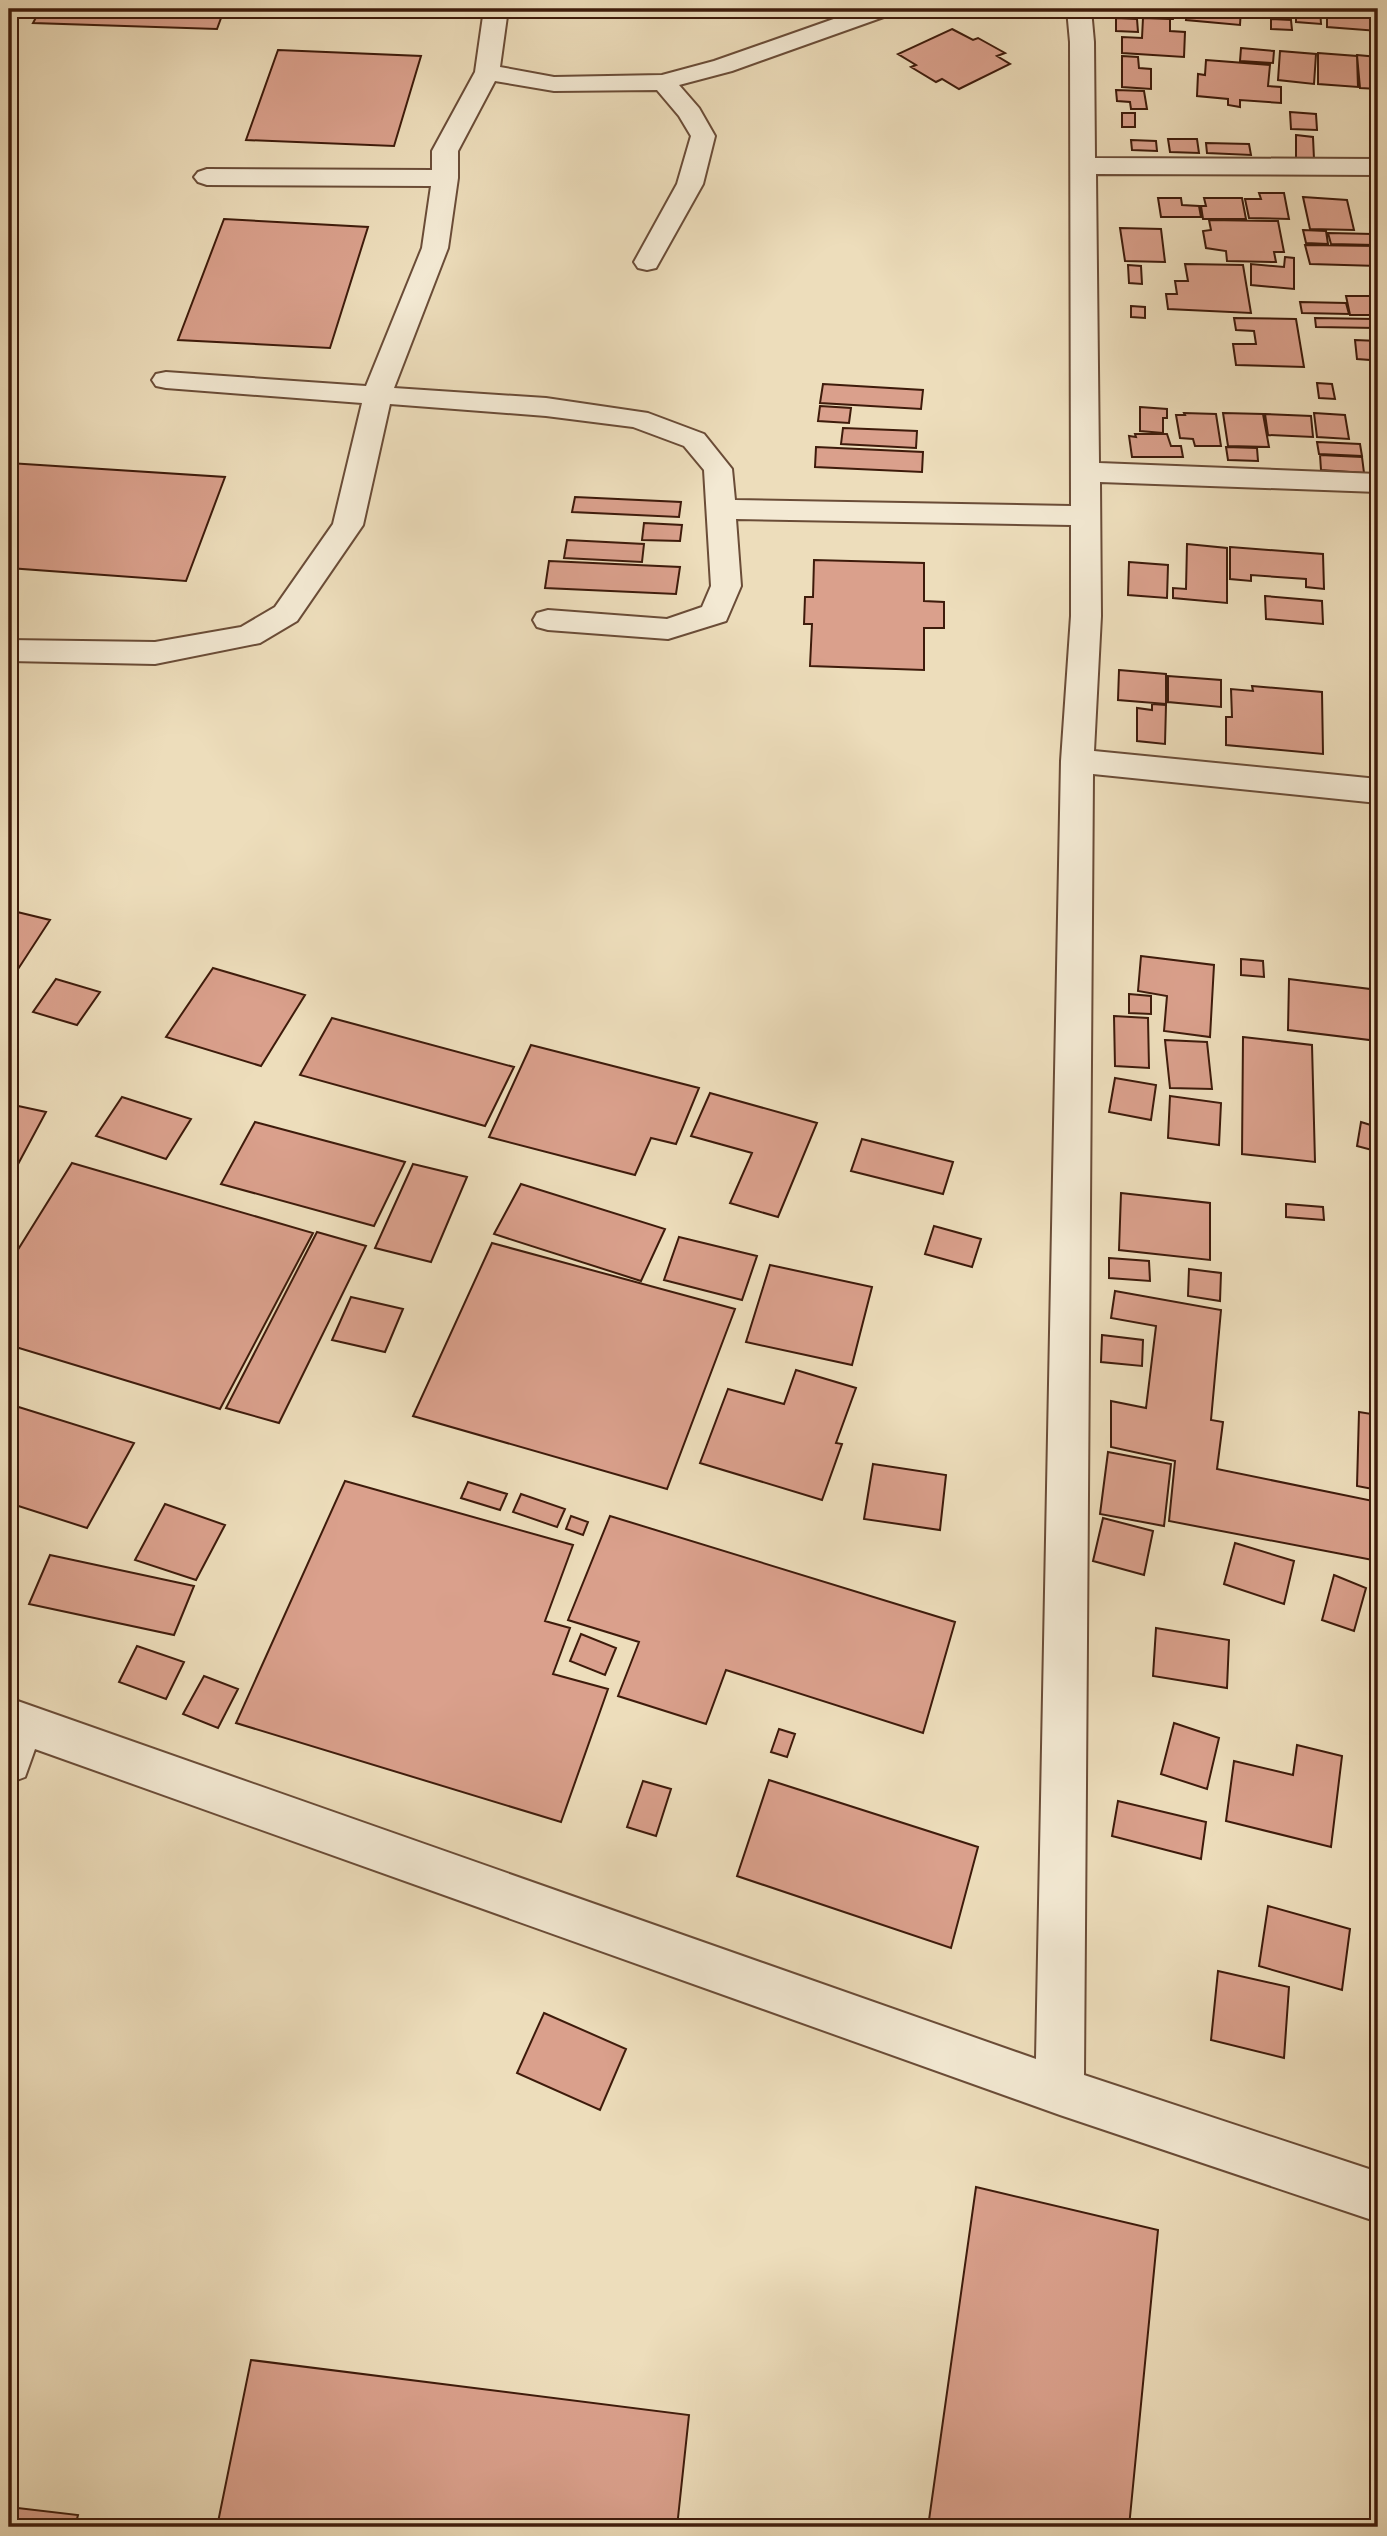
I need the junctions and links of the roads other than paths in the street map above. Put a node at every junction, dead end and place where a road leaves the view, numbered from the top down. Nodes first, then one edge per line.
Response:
1 (496, 9) edge
2 (884, 9) edge
3 (1079, 9) edge
4 (487, 72) junction
5 (663, 82) junction
6 (1083, 166) junction
7 (1378, 167) edge
8 (208, 177) dead end
9 (445, 178) junction
10 (648, 262) dead end
11 (166, 380) dead end
12 (378, 395) junction
13 (1084, 472) junction
14 (1378, 483) edge
15 (721, 509) junction
16 (1083, 516) junction
17 (548, 620) dead end
18 (9, 651) edge
19 (1077, 761) junction
20 (1378, 791) edge
21 (12, 1735) edge
22 (1060, 2091) junction
23 (1378, 2197) edge

1 - 4 street
2 - 5 street
3 - 6 street
4 - 5 street
4 - 9 street
5 - 10 street
6 - 7 street
6 - 13 street
8 - 9 street
9 - 12 street
11 - 12 street
12 - 15 street
12 - 18 street
13 - 14 street
13 - 16 street
15 - 16 street
15 - 17 street
16 - 19 street
19 - 20 street
19 - 22 street
21 - 22 street
22 - 23 street

